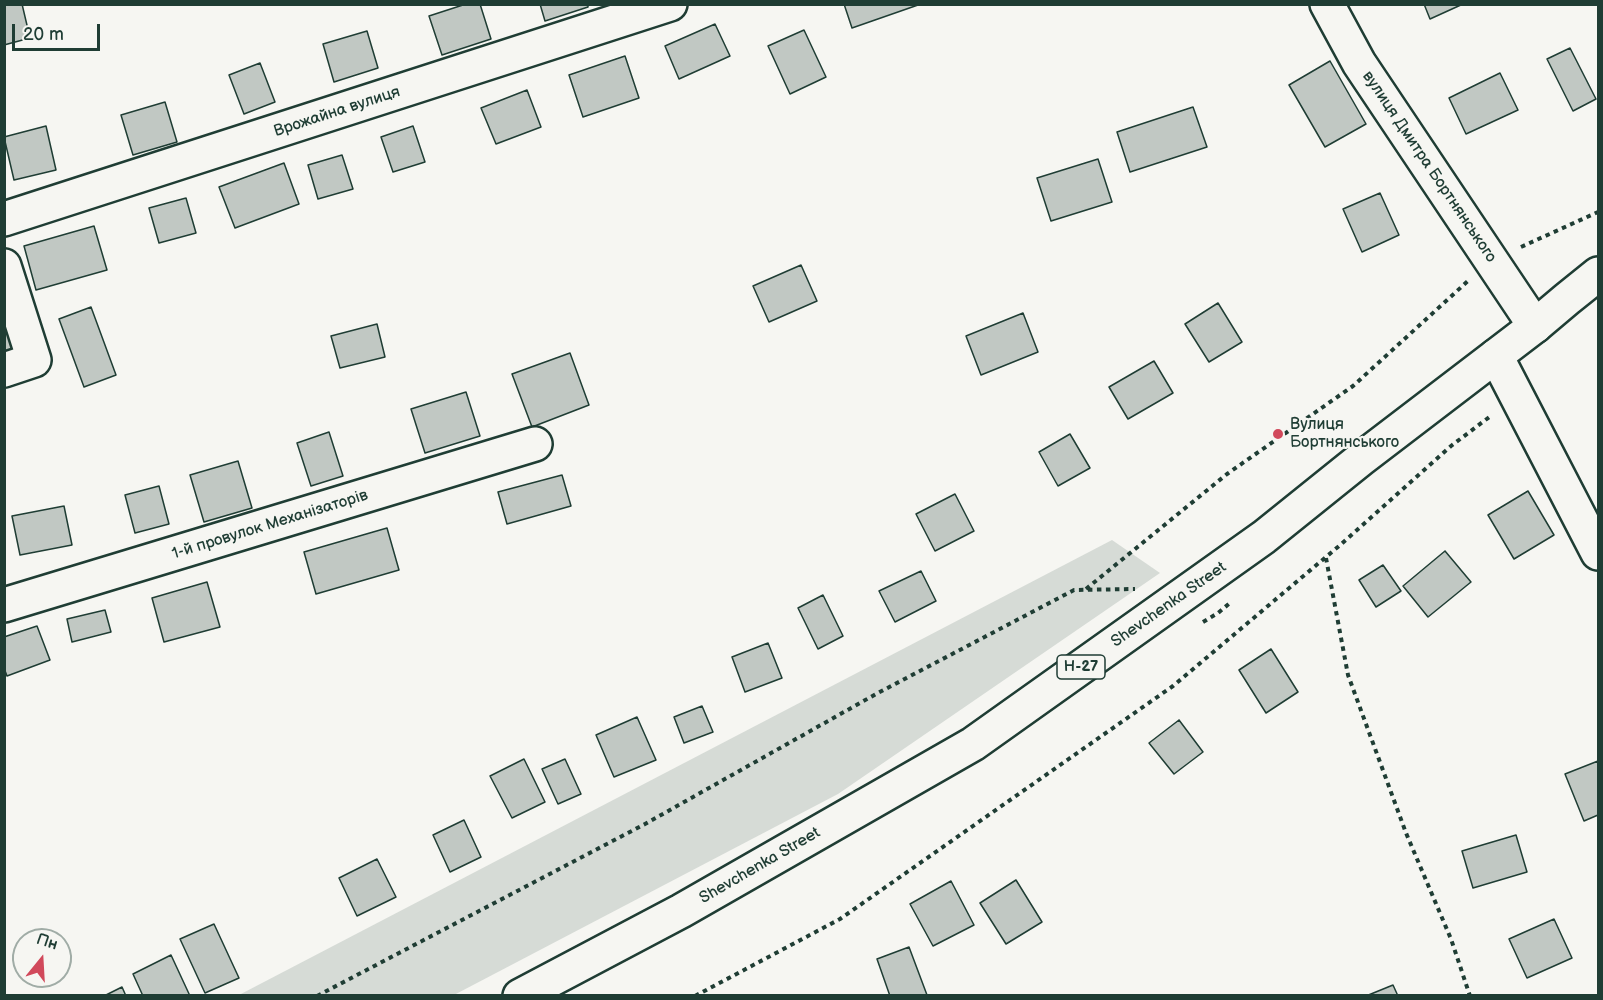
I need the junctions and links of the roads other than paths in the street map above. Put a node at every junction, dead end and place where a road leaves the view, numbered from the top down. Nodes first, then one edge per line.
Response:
1 (670, 4) edge
2 (1327, 4) edge
3 (4, 219) edge
4 (4, 266) edge
5 (1599, 274) edge
6 (1535, 326) junction
7 (1496, 356) junction
8 (19, 365) edge
9 (535, 444) dead end
10 (1599, 553) edge
11 (4, 605) edge
12 (520, 996) edge

1 - 3 street, Врожайна вулиця
2 - 6 street, вулиця Дмитра Бортнянського
4 - 8 street
5 - 6 street, Shevchenka Street / Н-27
6 - 7 street, Shevchenka Street / Н-27
7 - 10 street
7 - 12 street, Shevchenka Street / Н-27
9 - 11 street, 1-й провулок Механізаторів

